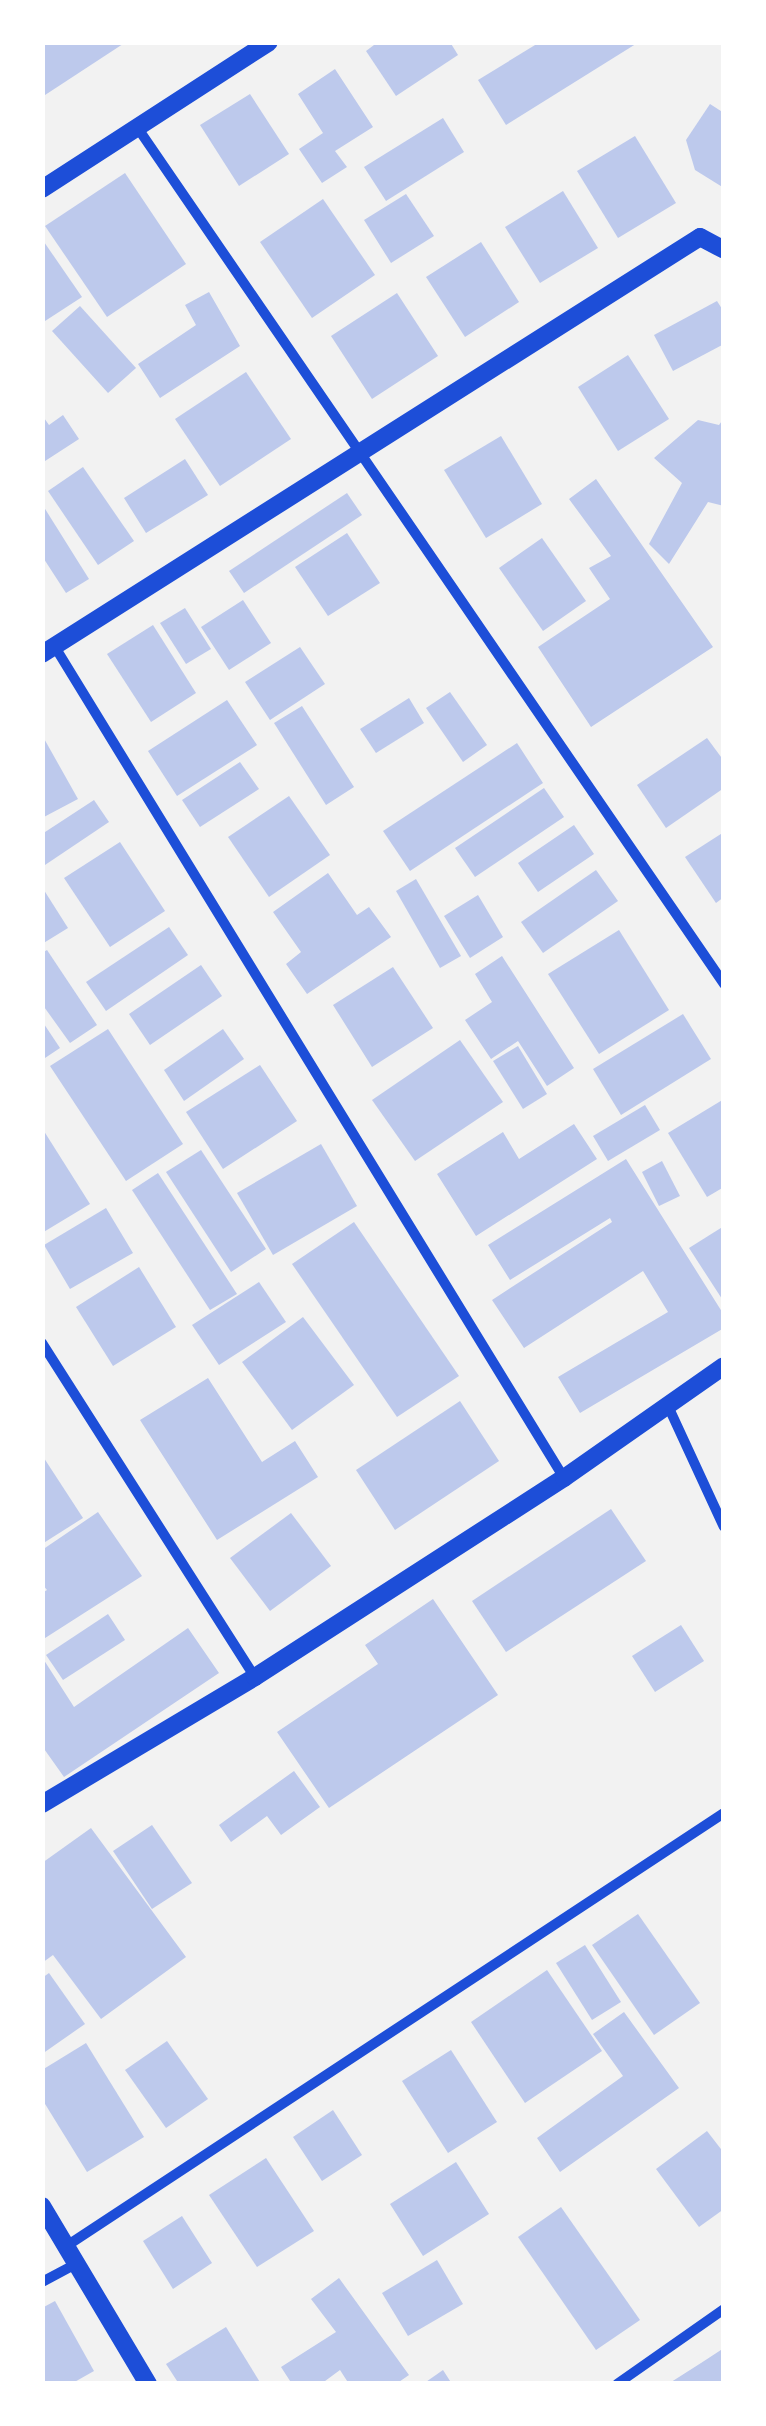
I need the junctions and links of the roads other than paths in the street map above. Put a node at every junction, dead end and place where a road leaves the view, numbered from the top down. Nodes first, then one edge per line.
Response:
1 (270, 42) edge
2 (138, 126) junction
3 (42, 189) edge
4 (724, 250) edge
5 (364, 452) junction
6 (48, 650) edge
7 (724, 984) edge
8 (42, 1343) edge
9 (724, 1366) edge
10 (668, 1406) junction
11 (564, 1478) junction
12 (724, 1527) edge
13 (255, 1677) junction
14 (42, 1804) edge
15 (724, 1814) edge
16 (42, 2206) edge
17 (65, 2247) junction
18 (76, 2264) junction
19 (42, 2282) edge
20 (724, 2309) edge
21 (148, 2384) edge
22 (617, 2384) edge

1 - 2 street
2 - 3 street
2 - 5 street
4 - 5 street
5 - 6 street
5 - 7 street
6 - 11 street
8 - 13 street
9 - 10 street
10 - 11 street
10 - 12 street
11 - 13 street
13 - 14 street
15 - 17 street
16 - 17 street
17 - 18 street
18 - 19 street
18 - 21 street
20 - 22 street

